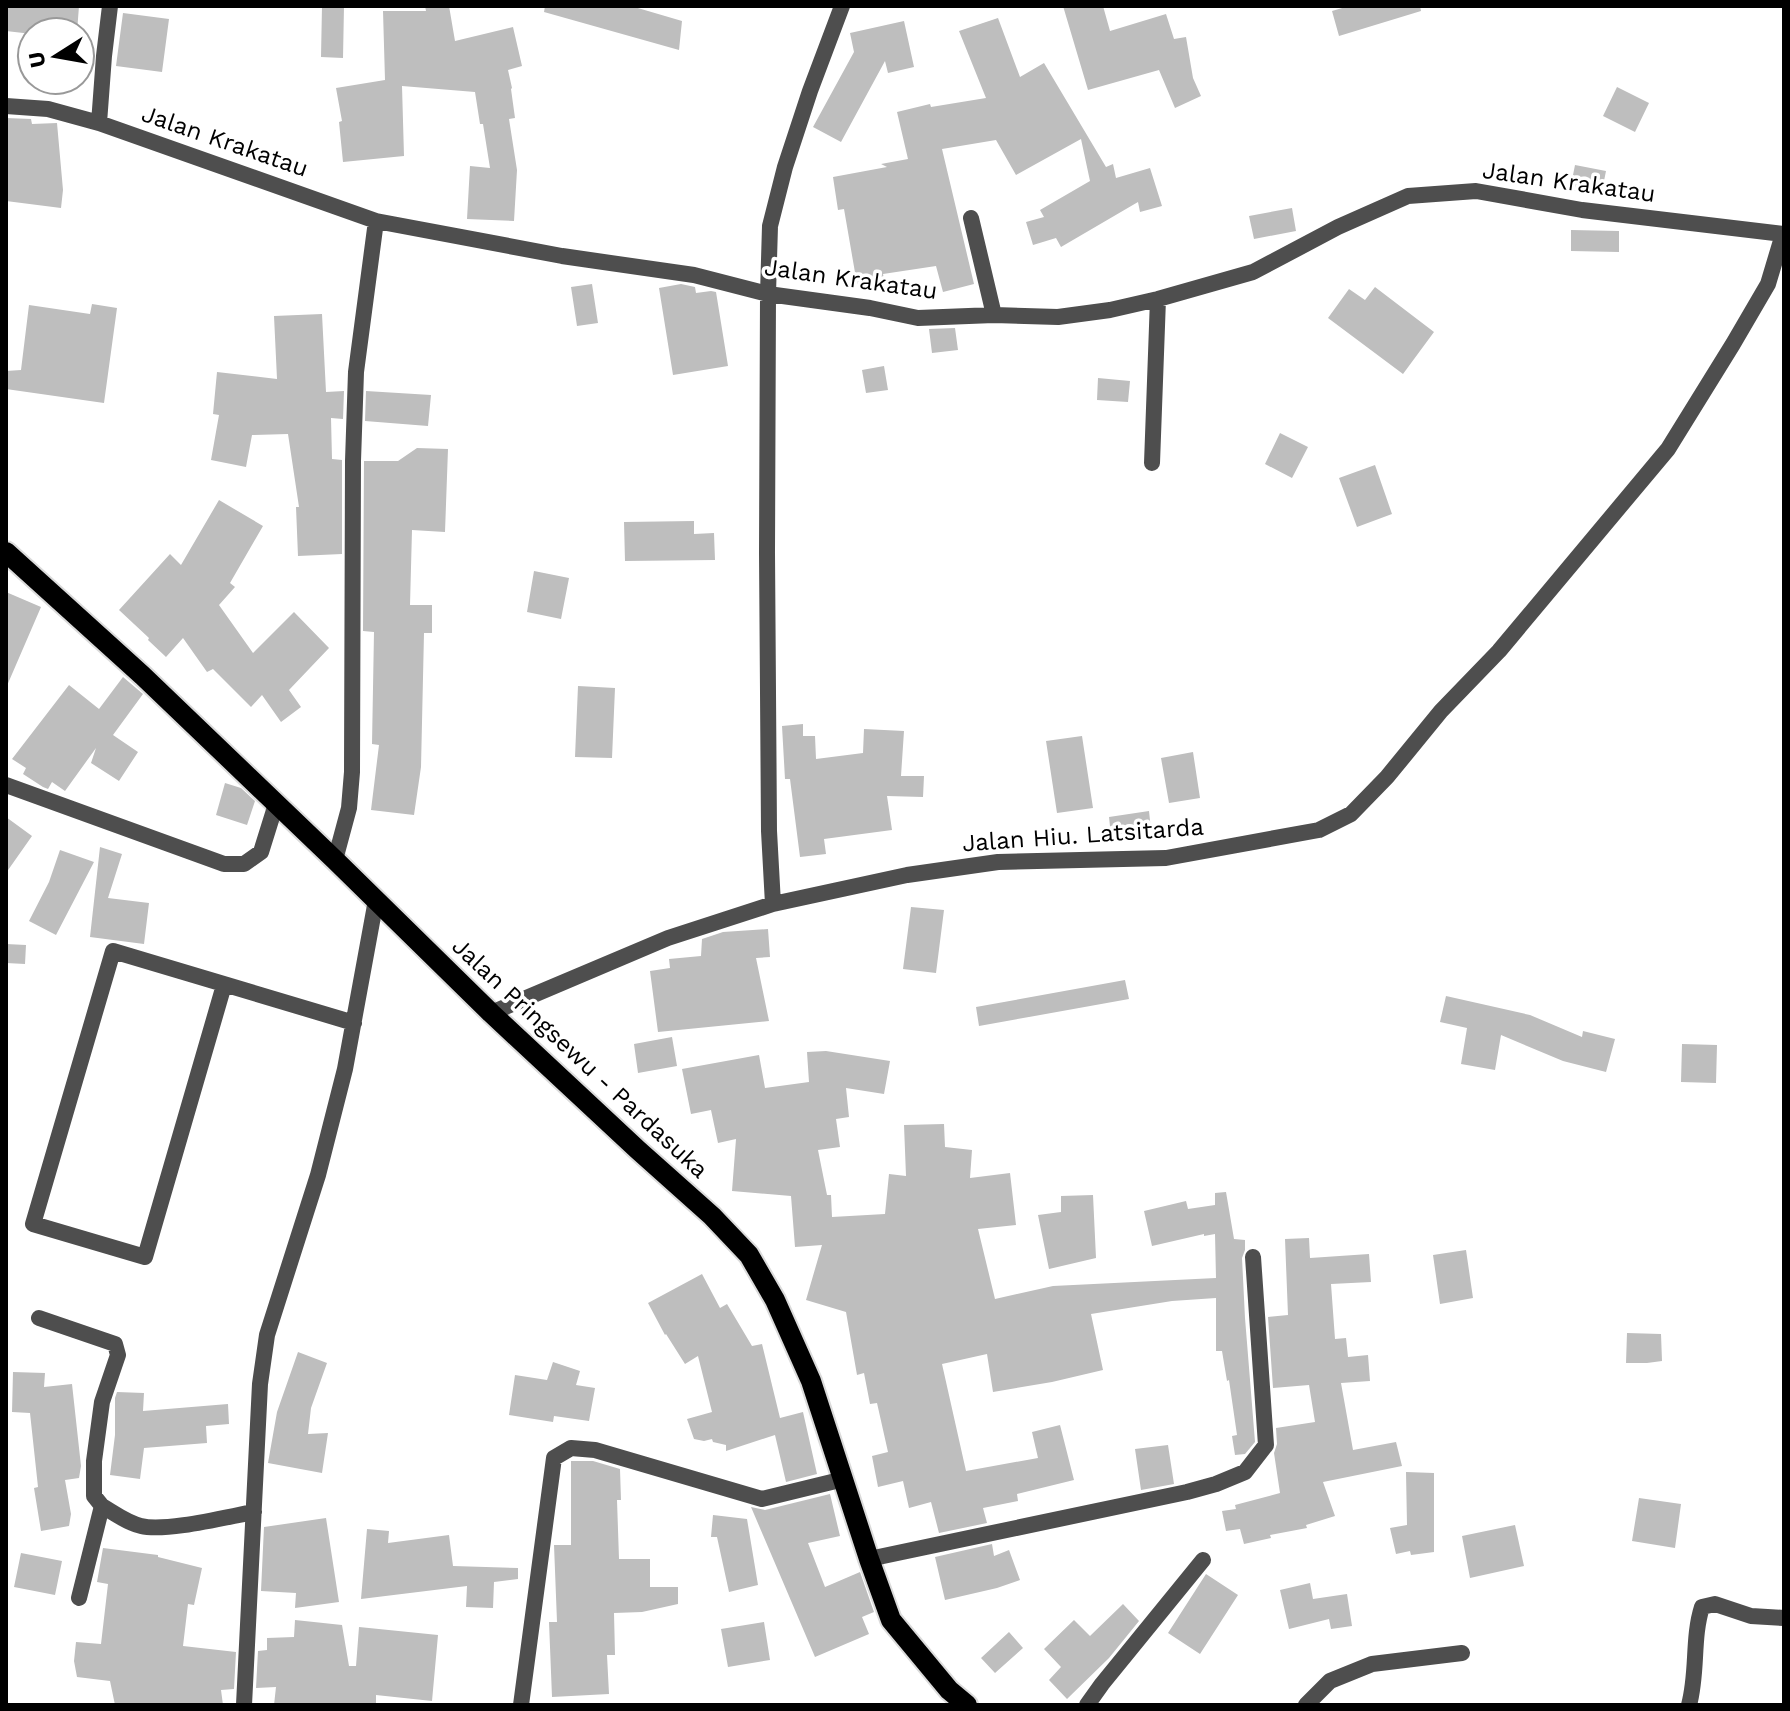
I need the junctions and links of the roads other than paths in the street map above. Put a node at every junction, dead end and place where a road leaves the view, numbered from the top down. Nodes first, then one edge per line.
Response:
1 (110, 6) edge
2 (842, 6) edge
3 (6, 106) edge
4 (99, 123) junction
5 (971, 218) dead end
6 (376, 221) junction
7 (1783, 234) edge
8 (768, 294) junction
9 (1158, 299) junction
10 (994, 315) junction
11 (1152, 463) dead end
12 (6, 552) edge
13 (6, 785) edge
14 (276, 804) junction
15 (335, 860) junction
16 (376, 900) junction
17 (773, 904) junction
18 (224, 985) junction
19 (491, 1013) junction
20 (354, 1023) junction
21 (1253, 1257) dead end
22 (39, 1318) dead end
23 (844, 1479) junction
24 (102, 1506) junction
25 (254, 1512) junction
26 (869, 1559) junction
27 (1203, 1560) dead end
28 (79, 1598) dead end
29 (1784, 1618) edge
30 (1462, 1653) dead end
31 (244, 1705) edge
32 (521, 1705) edge
33 (967, 1705) edge
34 (1087, 1705) edge
35 (1306, 1705) edge
36 (1689, 1705) edge

1 - 4 street
2 - 8 street
3 - 4 street, Jalan Krakatau
4 - 6 street, Jalan Krakatau
5 - 10 street
6 - 8 street, Jalan Krakatau
6 - 15 street
7 - 9 street, Jalan Krakatau
7 - 17 street, Jalan Hiu. Latsitarda
8 - 10 street, Jalan Krakatau
8 - 17 street
9 - 10 street, Jalan Krakatau
9 - 11 street
12 - 14 main road, Jalan Pringsewu - Pardasuka
13 - 14 street
14 - 15 main road, Jalan Pringsewu - Pardasuka
15 - 16 main road, Jalan Pringsewu - Pardasuka
16 - 19 main road, Jalan Pringsewu - Pardasuka
16 - 20 street
17 - 19 street, Jalan Hiu. Latsitarda
18 - 18 street
18 - 20 street
19 - 23 main road, Jalan Pringsewu - Pardasuka
20 - 25 street
21 - 26 street
22 - 24 street
23 - 26 main road, Jalan Pringsewu - Pardasuka
23 - 32 street
24 - 25 street
24 - 28 street
25 - 31 street
26 - 33 main road, Jalan Pringsewu - Pardasuka
27 - 34 street
29 - 36 street
30 - 35 street

